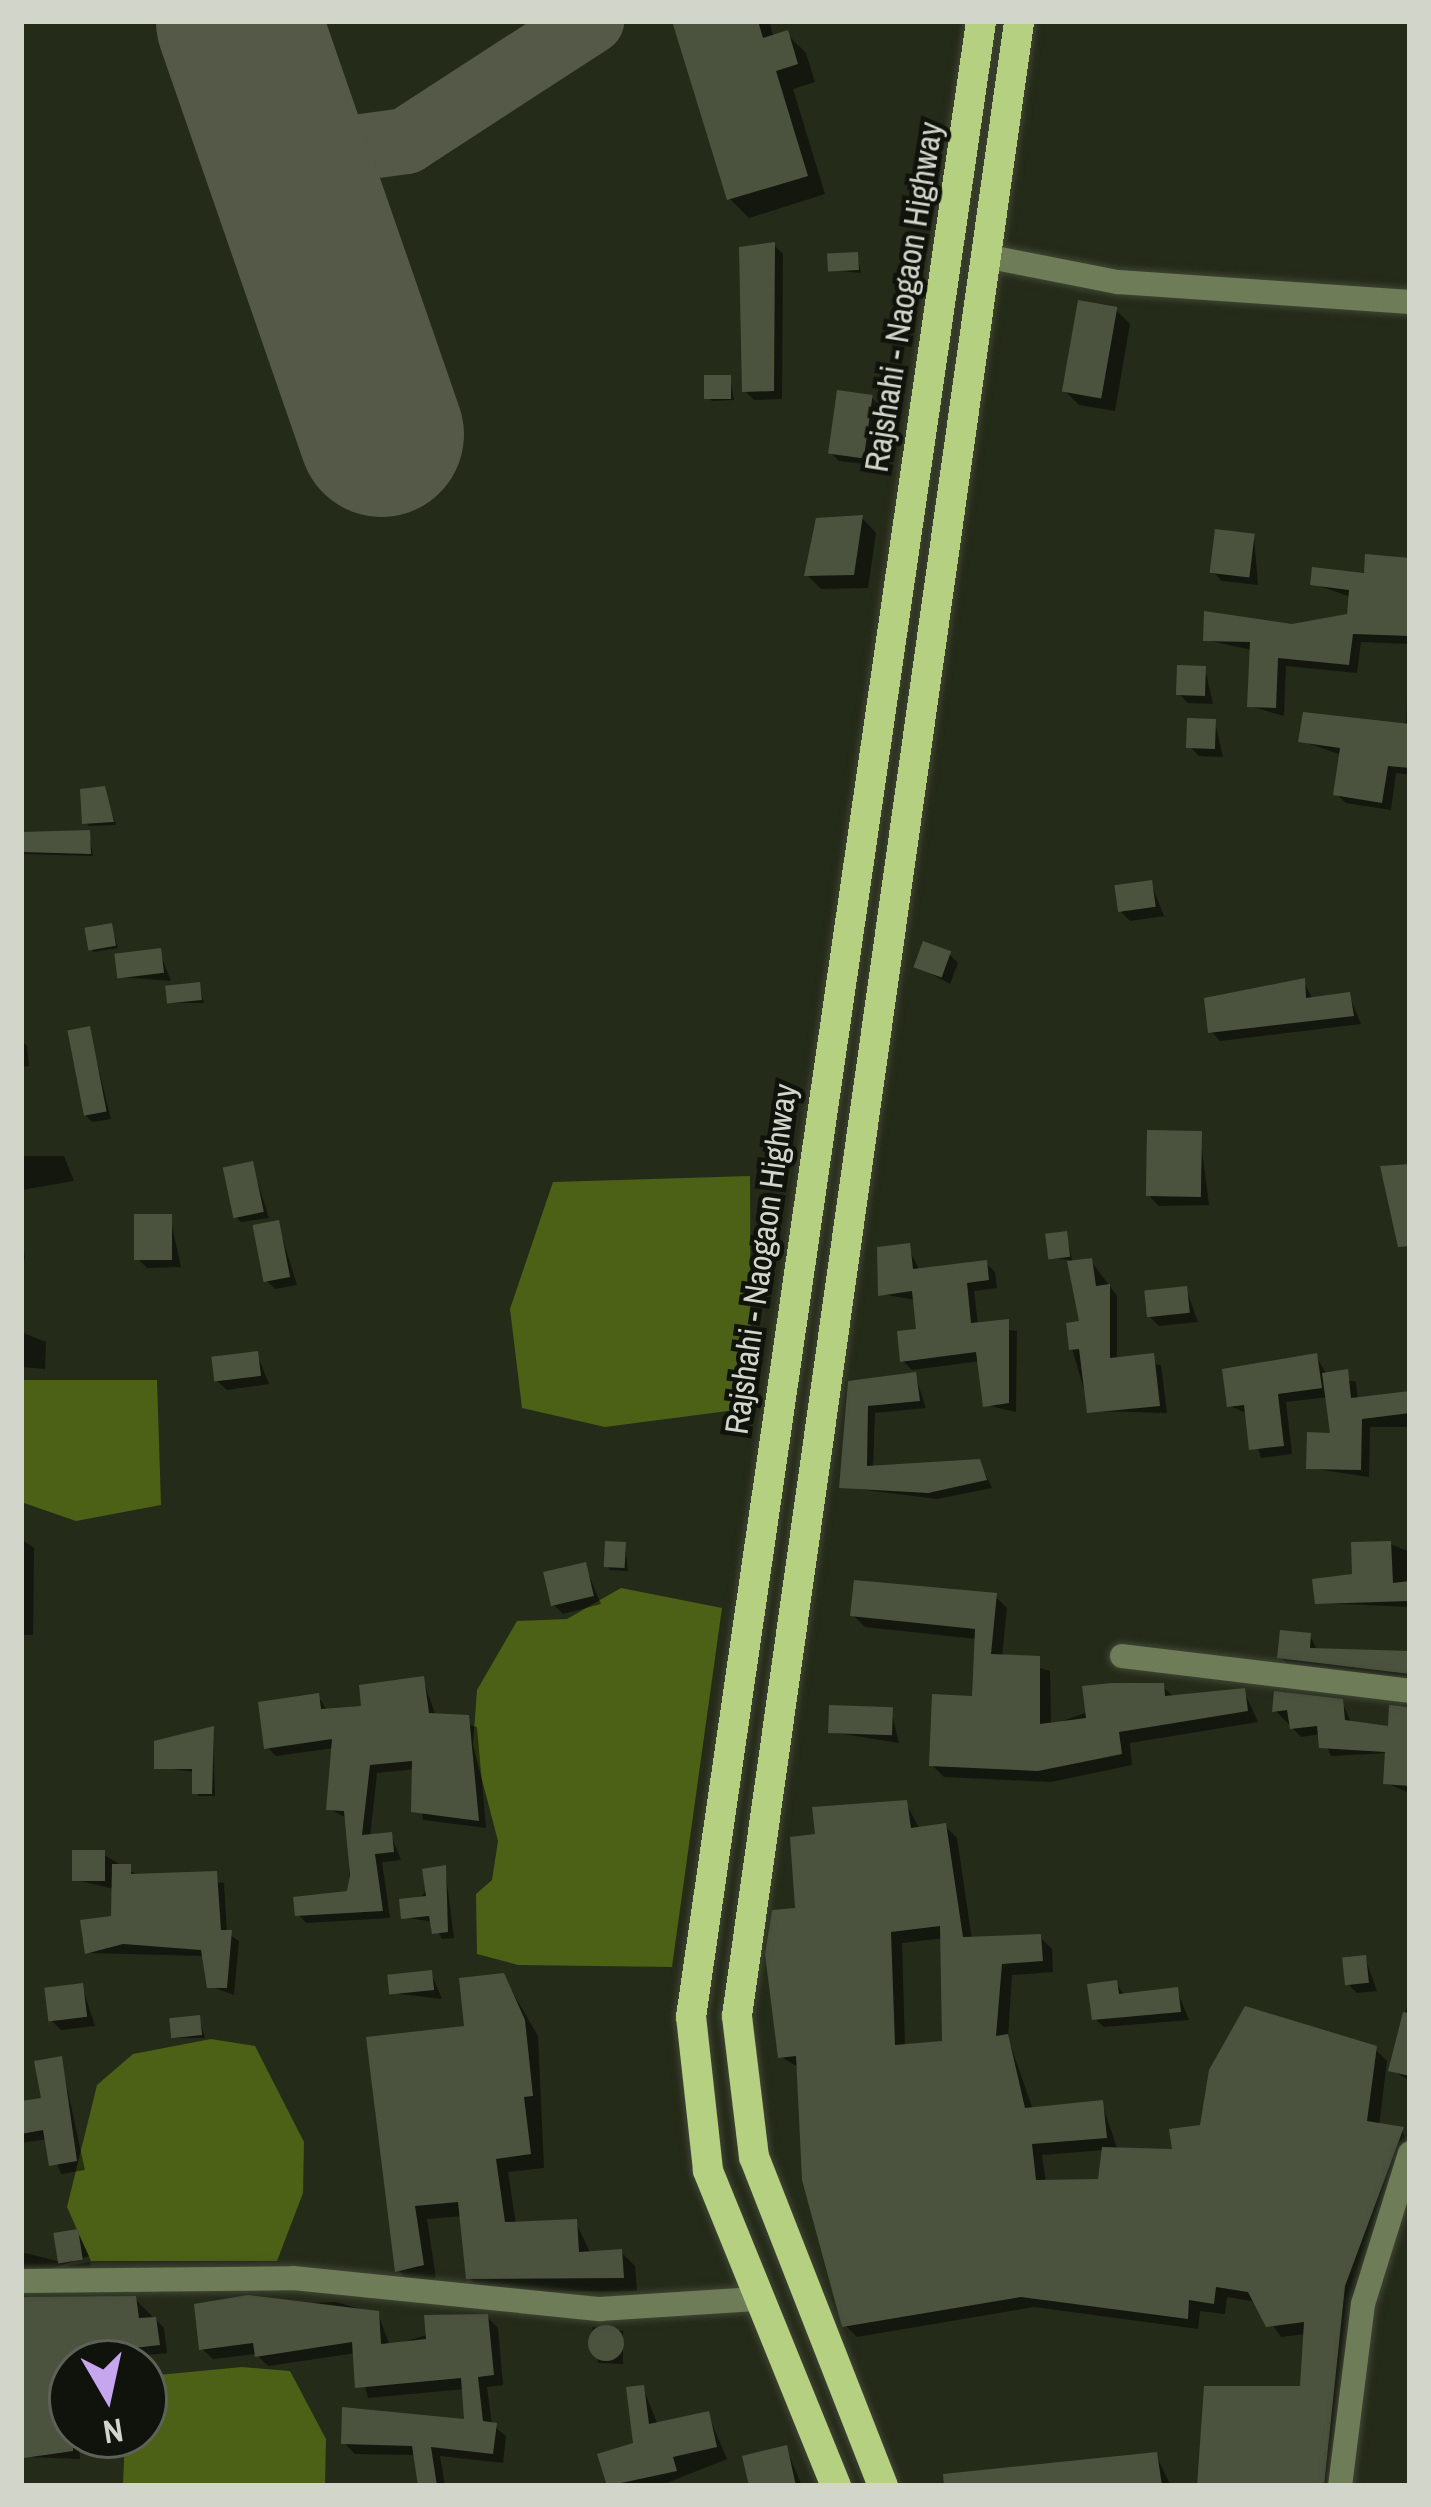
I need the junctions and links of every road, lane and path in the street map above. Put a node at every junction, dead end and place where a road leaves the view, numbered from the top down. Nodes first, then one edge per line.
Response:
1 (982, 21) edge
2 (1019, 21) edge
3 (985, 256) junction
4 (1410, 302) edge
5 (936, 333) junction
6 (972, 339) junction
7 (1122, 1656) dead end
8 (1410, 1691) edge
9 (1410, 2153) edge
10 (21, 2281) edge
11 (756, 2300) junction
12 (836, 2486) edge
13 (883, 2486) edge
14 (1340, 2486) edge

1 - 5 main road, Rajshahi - Naogaon Highway
2 - 3 main road
3 - 4 street
3 - 6 main road
5 - 6 main road
5 - 11 main road, Rajshahi - Naogaon Highway
6 - 13 main road
7 - 8 street
9 - 14 street
10 - 11 street
11 - 12 main road, Rajshahi - Naogaon Highway

